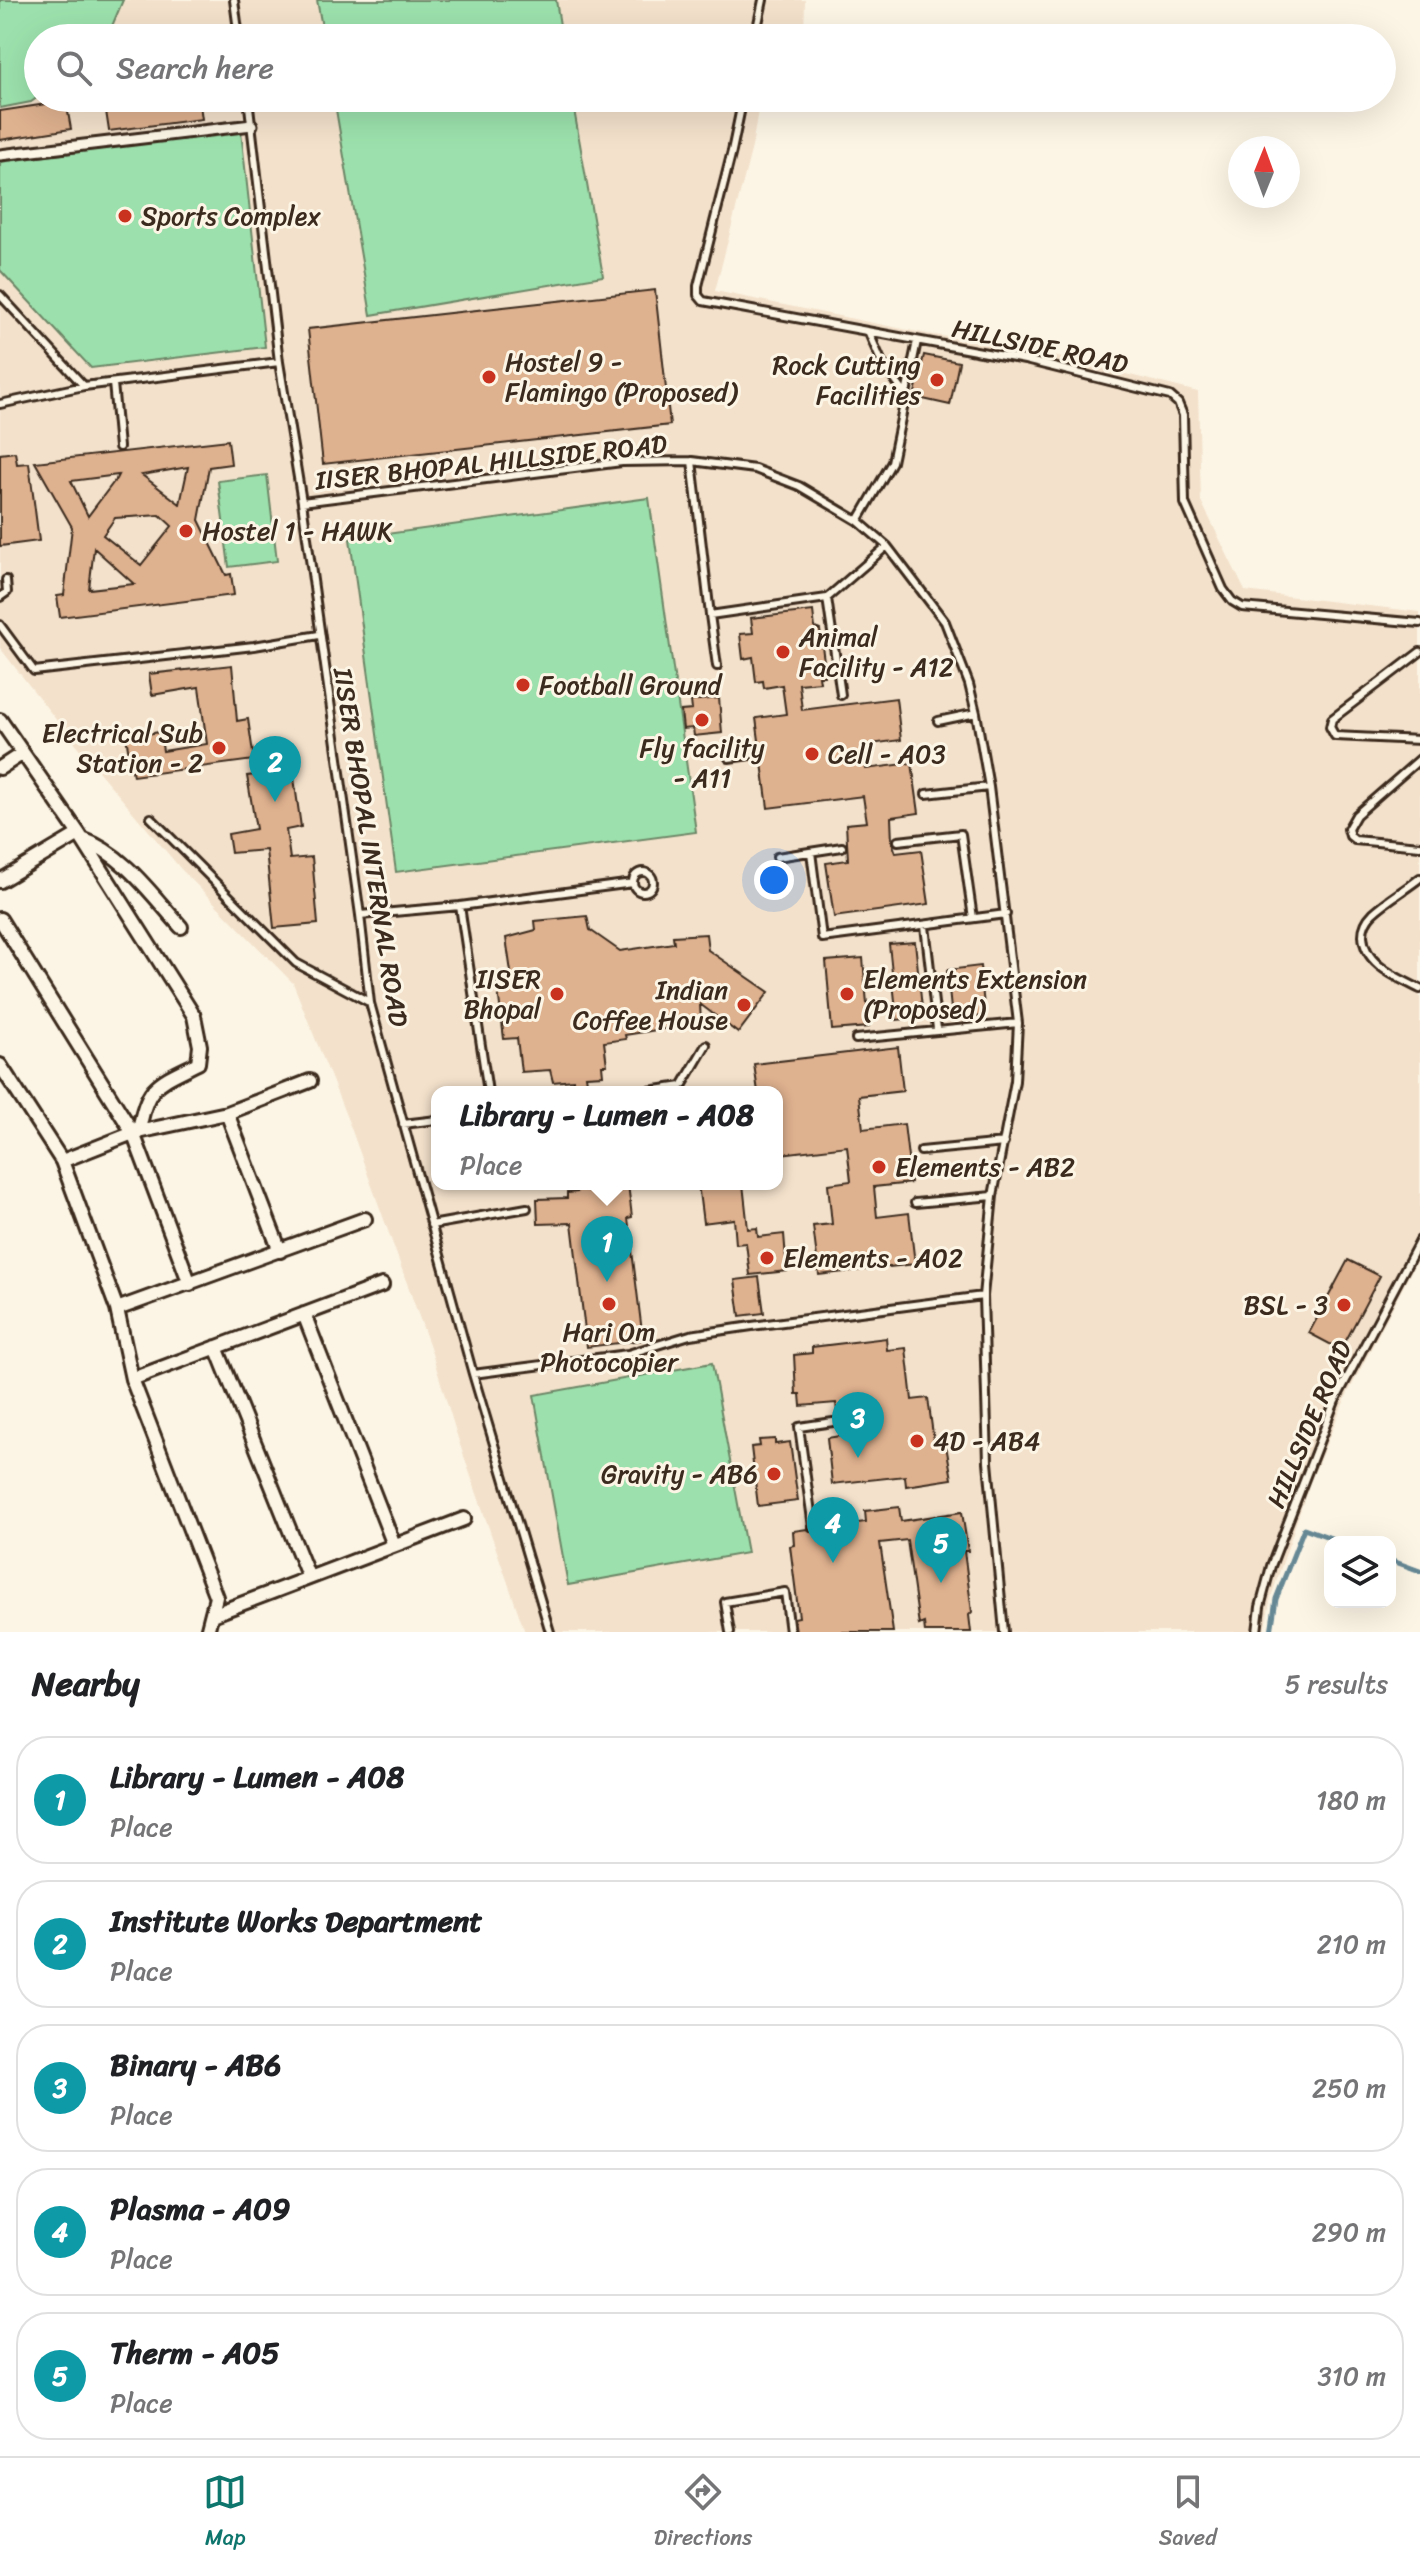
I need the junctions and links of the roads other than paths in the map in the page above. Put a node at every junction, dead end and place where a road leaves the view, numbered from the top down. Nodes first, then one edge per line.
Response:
1 (234, 0) edge
2 (763, 0) edge
3 (237, 24) edge
4 (758, 24) edge
5 (250, 112) edge
6 (740, 112) edge
7 (252, 125) junction
8 (0, 155) edge
9 (0, 295) edge
10 (869, 333) junction
11 (917, 341) junction
12 (279, 362) junction
13 (113, 383) junction
14 (84, 386) junction
15 (906, 395) junction
16 (0, 404) edge
17 (119, 447) dead end
18 (692, 461) junction
19 (302, 502) junction
20 (858, 521) junction
21 (887, 546) junction
22 (6, 580) dead end
23 (0, 597) edge
24 (827, 598) junction
25 (710, 615) junction
26 (1420, 623) edge
27 (0, 625) edge
28 (319, 635) junction
29 (1420, 652) edge
30 (717, 666) dead end
31 (841, 695) dead end
32 (976, 713) junction
33 (0, 720) edge
34 (938, 721) dead end
35 (1420, 740) edge
36 (23, 753) junction
37 (750, 755) dead end
38 (729, 758) dead end
39 (1420, 759) edge
40 (0, 768) edge
41 (989, 787) junction
42 (926, 794) dead end
43 (151, 818) dead end
44 (81, 836) junction
45 (898, 841) dead end
46 (1420, 846) edge
47 (842, 847) dead end
48 (811, 852) junction
49 (777, 857) dead end
50 (1420, 878) edge
51 (0, 881) edge
52 (633, 883) dead end
53 (460, 906) junction
54 (1006, 914) junction
55 (360, 915) junction
56 (973, 918) junction
57 (0, 919) edge
58 (925, 926) junction
59 (181, 927) dead end
60 (1420, 989) edge
61 (370, 1003) junction
62 (1018, 1023) junction
63 (937, 1029) junction
64 (856, 1039) dead end
65 (706, 1045) dead end
66 (0, 1065) edge
67 (310, 1081) dead end
68 (487, 1086) edge
69 (682, 1086) edge
70 (227, 1113) junction
71 (431, 1121) edge
72 (403, 1124) junction
73 (136, 1132) junction
74 (1004, 1143) junction
75 (921, 1151) dead end
76 (62, 1161) junction
77 (993, 1196) junction
78 (915, 1203) dead end
79 (527, 1208) dead end
80 (365, 1219) dead end
81 (431, 1225) junction
82 (1420, 1240) edge
83 (280, 1251) junction
84 (190, 1284) junction
85 (382, 1285) dead end
86 (983, 1296) junction
87 (117, 1309) junction
88 (304, 1314) junction
89 (216, 1347) junction
90 (473, 1374) junction
91 (132, 1379) junction
92 (833, 1422) dead end
93 (806, 1476) junction
94 (796, 1477) dead end
95 (464, 1519) dead end
96 (813, 1527) dead end
97 (394, 1545) junction
98 (309, 1578) junction
99 (212, 1615) junction
100 (207, 1632) edge
101 (550, 1632) edge
102 (730, 1632) edge
103 (790, 1632) edge
104 (1004, 1632) edge
105 (1257, 1632) edge

1 - 3 lane
2 - 4 lane
5 - 7 lane, IISER BHOPAL INTERNAL ROAD
6 - 10 lane, HILLSIDE ROAD
7 - 8 street
7 - 12 lane, IISER BHOPAL INTERNAL ROAD
9 - 14 lane
10 - 11 lane, HILLSIDE ROAD
10 - 15 lane
11 - 15 lane
11 - 26 lane, HILLSIDE ROAD
12 - 13 lane
12 - 19 lane, IISER BHOPAL INTERNAL ROAD
13 - 14 lane
13 - 17 lane
14 - 16 lane
15 - 20 lane
18 - 19 lane, IISER BHOPAL HILLSIDE ROAD
18 - 20 lane, IISER BHOPAL HILLSIDE ROAD
18 - 25 lane
19 - 28 lane, IISER BHOPAL INTERNAL ROAD
20 - 21 lane, IISER BHOPAL HILLSIDE ROAD
21 - 24 lane
21 - 32 lane, IISER BHOPAL HILLSIDE ROAD
22 - 23 lane
24 - 25 lane
24 - 31 lane
25 - 30 lane
27 - 28 lane
28 - 55 lane, IISER BHOPAL INTERNAL ROAD
29 - 35 lane
32 - 34 lane
32 - 41 lane, IISER BHOPAL HILLSIDE ROAD
33 - 36 street
36 - 40 street
36 - 44 street
37 - 38 lane
39 - 46 lane
41 - 42 lane
41 - 54 lane, IISER BHOPAL HILLSIDE ROAD
43 - 61 lane
44 - 51 street
44 - 59 street
44 - 73 street
45 - 56 lane
47 - 48 lane
48 - 49 lane
48 - 58 lane
50 - 60 lane
52 - 53 lane
53 - 55 lane
53 - 68 lane
54 - 56 lane
54 - 62 lane, IISER BHOPAL HILLSIDE ROAD
55 - 61 lane, IISER BHOPAL INTERNAL ROAD
56 - 58 lane
57 - 73 street
58 - 63 lane
61 - 72 lane, IISER BHOPAL INTERNAL ROAD
62 - 63 lane
62 - 74 lane, IISER BHOPAL HILLSIDE ROAD
63 - 64 lane
65 - 69 lane
66 - 76 street
67 - 70 street
70 - 73 street
70 - 83 street
71 - 72 lane
72 - 81 lane, IISER BHOPAL INTERNAL ROAD
73 - 76 street
73 - 84 street
74 - 75 lane
74 - 77 lane, IISER BHOPAL HILLSIDE ROAD
76 - 87 street
77 - 78 lane
77 - 86 lane, IISER BHOPAL HILLSIDE ROAD
79 - 81 lane
80 - 83 street
81 - 90 lane, IISER BHOPAL INTERNAL ROAD
82 - 105 lane, HILLSIDE ROAD
83 - 84 street
84 - 87 street
85 - 88 street
86 - 90 lane
86 - 104 lane, IISER BHOPAL HILLSIDE ROAD
87 - 91 street
88 - 89 street
88 - 97 street
89 - 91 street
89 - 98 street
90 - 101 lane, IISER BHOPAL INTERNAL ROAD
91 - 99 street
92 - 93 lane
93 - 94 lane
93 - 96 lane
95 - 97 street
97 - 98 street
98 - 99 street
99 - 100 street
102 - 103 lane

